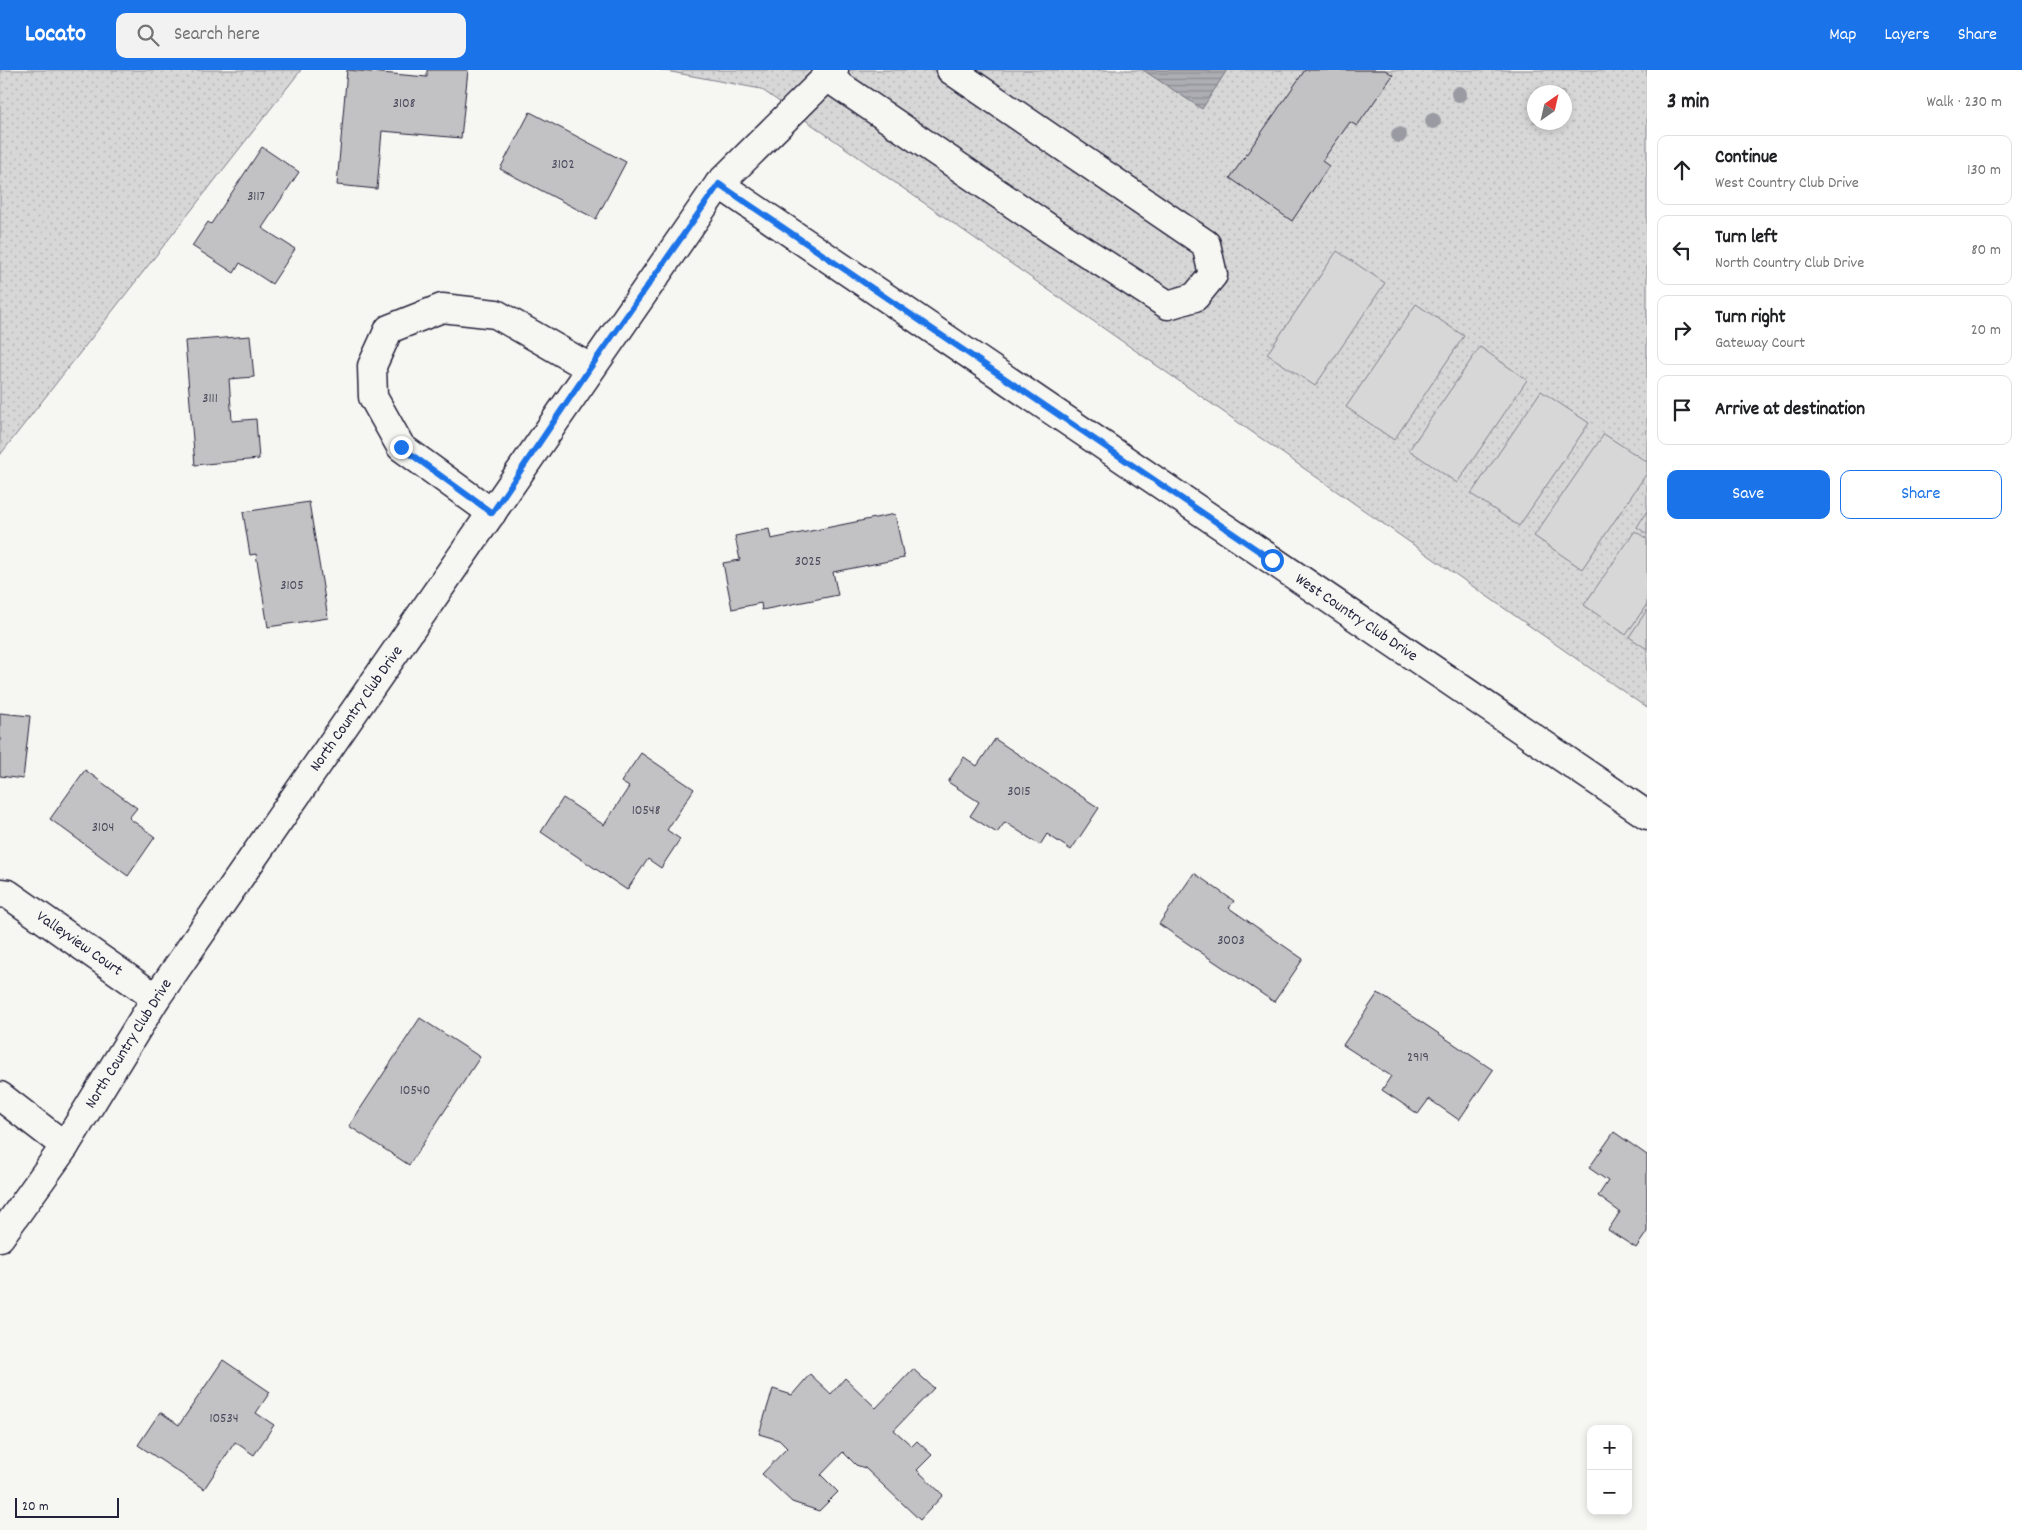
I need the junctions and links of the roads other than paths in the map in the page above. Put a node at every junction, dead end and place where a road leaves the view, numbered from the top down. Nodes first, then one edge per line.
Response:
1 (951, 70) edge
2 (830, 74) edge
3 (719, 184) junction
4 (590, 368) junction
5 (492, 513) junction
6 (1647, 815) edge
7 (0, 893) edge
8 (156, 998) junction
9 (0, 1096) edge
10 (65, 1146) junction
11 (0, 1238) edge

1 - 2 street
2 - 3 street, North Country Club Drive
3 - 4 street, North Country Club Drive
3 - 6 street, West Country Club Drive
4 - 5 street, North Country Club Drive
4 - 5 street
5 - 8 street, North Country Club Drive
7 - 8 street, Valleyview Court
8 - 10 street, North Country Club Drive
9 - 10 street
10 - 11 street, North Country Club Drive

